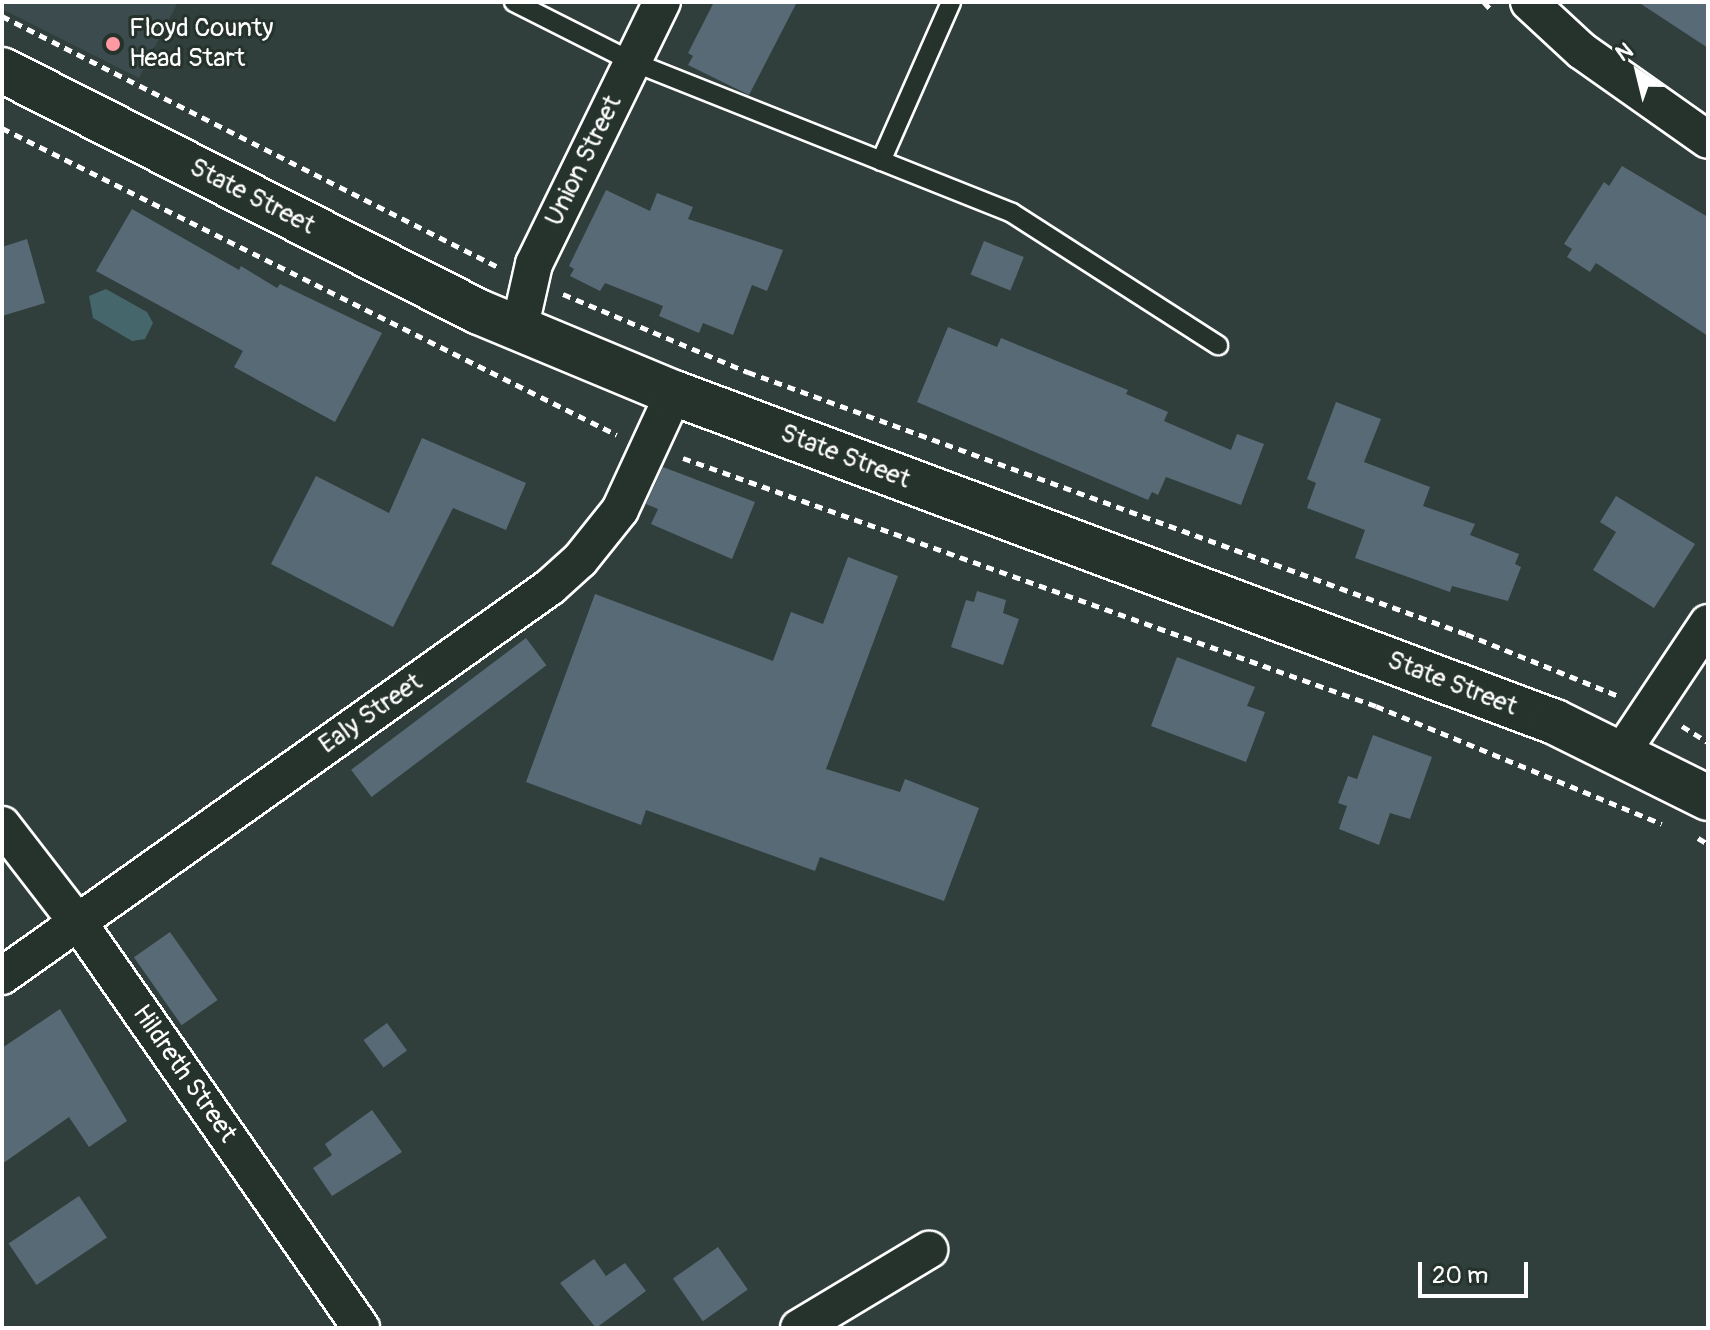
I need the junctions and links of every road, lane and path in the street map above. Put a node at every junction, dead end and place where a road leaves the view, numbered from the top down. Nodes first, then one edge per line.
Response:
1 (514, 2) edge
2 (662, 2) edge
3 (951, 2) edge
4 (1529, 2) edge
5 (2, 16) edge
6 (633, 62) junction
7 (2, 70) edge
8 (1708, 140) edge
9 (881, 161) junction
10 (530, 280) junction
11 (520, 326) junction
12 (1218, 345) dead end
13 (674, 393) junction
14 (1708, 623) edge
15 (1650, 711) junction
16 (1708, 742) edge
17 (1622, 752) junction
18 (1708, 798) edge
19 (2, 825) edge
20 (78, 922) junction
21 (2, 976) edge
22 (929, 1250) dead end
23 (361, 1328) edge
24 (799, 1328) edge

1 - 6 lane
2 - 6 street, Union Street
3 - 9 lane
4 - 8 street
5 - 10 path
6 - 9 lane
6 - 10 street, Union Street
7 - 11 main road, State Street
9 - 12 lane
10 - 11 street, Union Street
10 - 15 path
11 - 13 main road, State Street
13 - 17 main road, State Street
13 - 20 street, Ealy Street
14 - 15 street
15 - 16 path
15 - 17 street
17 - 18 main road, State Street
19 - 20 street, Hildreth Street
20 - 21 street, Ealy Street
20 - 23 street, Hildreth Street
22 - 24 street

